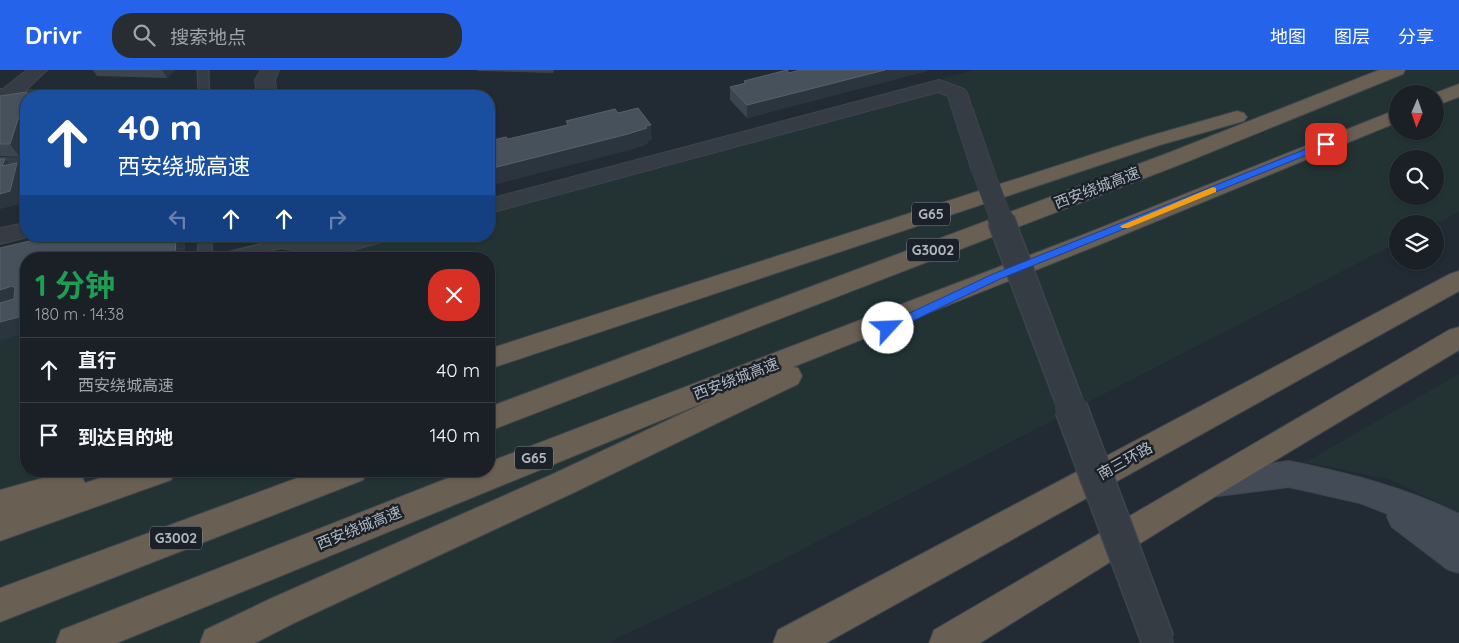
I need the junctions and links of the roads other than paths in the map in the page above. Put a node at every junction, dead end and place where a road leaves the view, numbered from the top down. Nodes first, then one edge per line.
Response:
1 (38, 70) edge
2 (203, 70) edge
3 (270, 70) edge
4 (1386, 74) edge
5 (204, 90) edge
6 (265, 90) edge
7 (1459, 90) edge
8 (4, 95) edge
9 (20, 95) edge
10 (1444, 96) edge
11 (1389, 119) edge
12 (0, 164) edge
13 (20, 165) edge
14 (495, 204) edge
15 (20, 231) edge
16 (0, 236) edge
17 (274, 242) edge
18 (297, 242) edge
19 (354, 242) edge
20 (242, 252) edge
21 (997, 276) junction
22 (1459, 280) edge
23 (1459, 337) edge
24 (495, 357) edge
25 (495, 417) edge
26 (495, 474) edge
27 (93, 477) edge
28 (143, 477) edge
29 (336, 477) edge
30 (487, 477) edge
31 (1210, 484) junction
32 (1362, 490) junction
33 (0, 504) edge
34 (0, 527) edge
35 (1459, 530) edge
36 (1459, 558) edge
37 (0, 605) edge
38 (1158, 641) dead end
39 (74, 643) edge
40 (218, 643) edge
41 (791, 643) edge
42 (947, 643) edge

1 - 8 street
2 - 5 lane
3 - 6 street
4 - 24 highway, G65
4 - 25 highway, 西安绕城高速 / G3002
7 - 10 highway
8 - 9 street
11 - 21 highway, 西安绕城高速 / G65
12 - 13 street
14 - 38 street, bridge
15 - 16 street
17 - 20 lane
18 - 19 street
21 - 26 highway, 西安绕城高速 / G65
21 - 40 highway
22 - 41 highway, 南三环路
23 - 31 highway
27 - 33 highway
28 - 34 highway
29 - 37 highway, G3002
30 - 39 highway, 西安绕城高速 / G65
31 - 32 main road
31 - 42 highway
32 - 35 main road
32 - 36 main road

